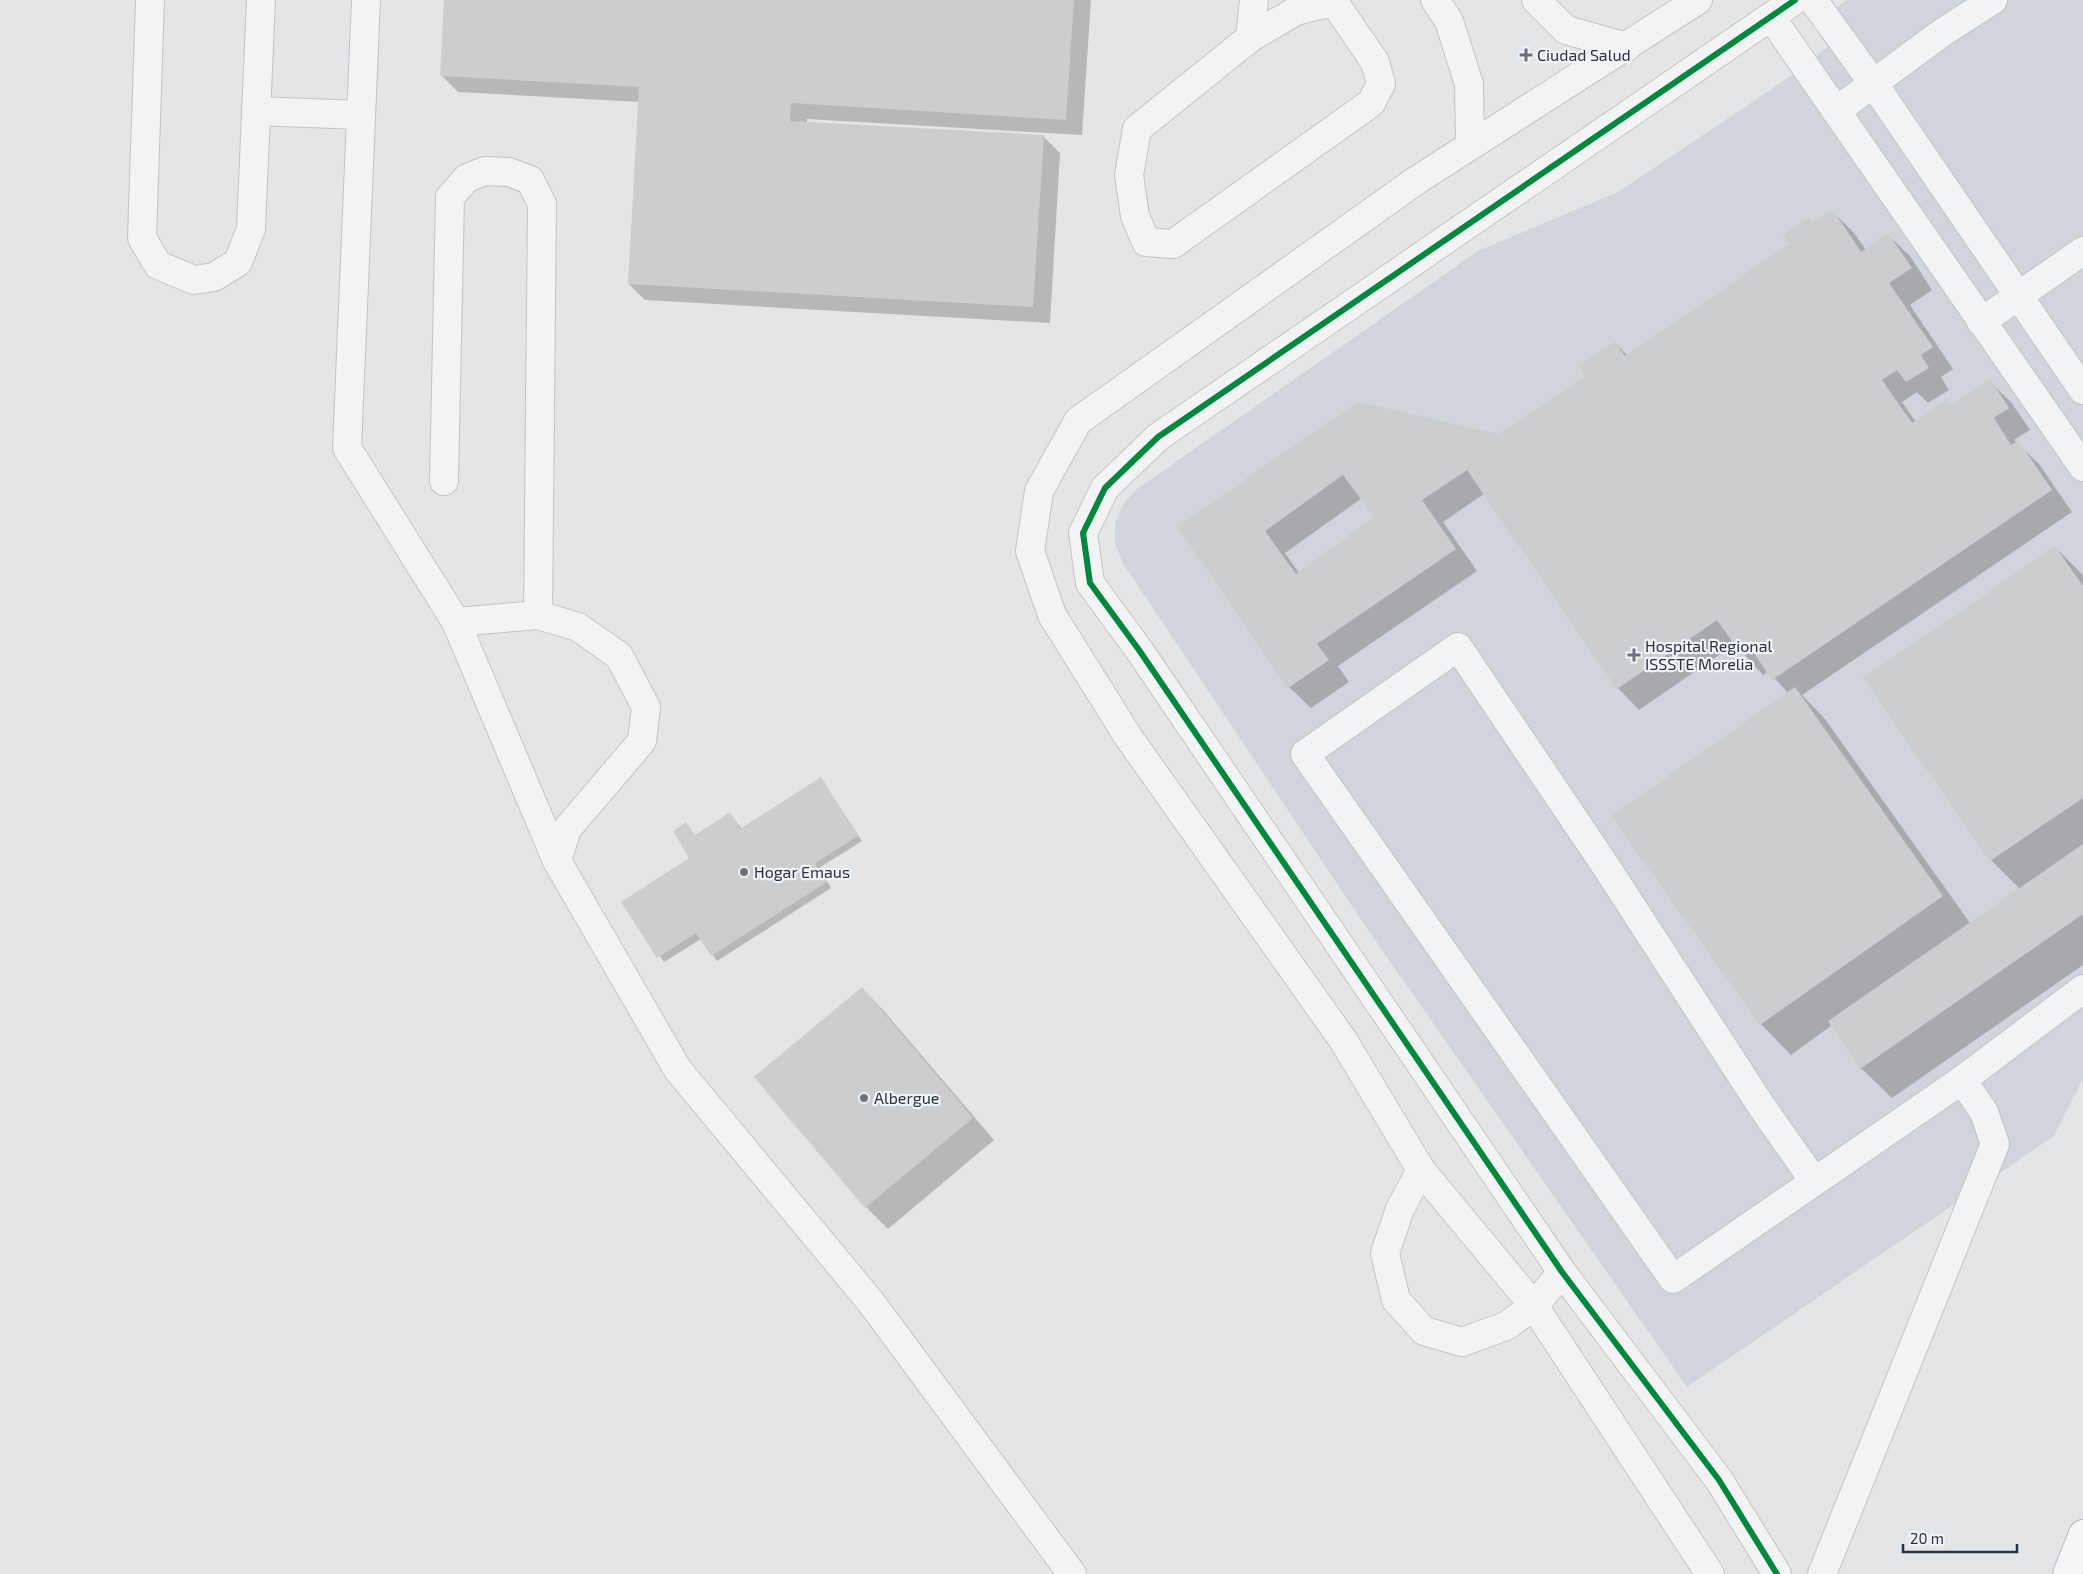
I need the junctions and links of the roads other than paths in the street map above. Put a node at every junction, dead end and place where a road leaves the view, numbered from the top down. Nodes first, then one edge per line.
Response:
1 (150, 0) edge
2 (261, 0) edge
3 (366, 0) edge
4 (1254, 0) edge
5 (1436, 0) edge
6 (1536, 0) edge
7 (1698, 0) edge
8 (1795, 0) edge
9 (1813, 0) edge
10 (1993, 0) edge
11 (1771, 17) junction
12 (1250, 38) junction
13 (1627, 47) junction
14 (1873, 82) junction
15 (256, 111) junction
16 (1836, 111) junction
17 (362, 115) junction
18 (1470, 145) junction
19 (2083, 251) edge
20 (2019, 298) junction
21 (1982, 322) junction
22 (2083, 390) edge
23 (2083, 467) edge
24 (444, 481) dead end
25 (538, 615) junction
26 (456, 622) junction
27 (557, 861) junction
28 (2083, 989) edge
29 (1962, 1080) junction
30 (1421, 1170) junction
31 (1814, 1181) junction
32 (1562, 1272) junction
33 (1534, 1306) junction
34 (2083, 1534) edge
35 (1072, 1574) edge
36 (1710, 1574) edge
37 (1777, 1574) edge
38 (1822, 1574) edge
39 (2067, 1574) edge

1 - 15 street
2 - 15 street
3 - 17 street
4 - 12 street
5 - 18 street
6 - 13 street
7 - 13 street
8 - 11 street
9 - 14 street
10 - 14 street
11 - 16 street
11 - 32 street
12 - 12 street
13 - 18 street
14 - 16 street
14 - 20 street
15 - 17 street
16 - 21 street
17 - 26 street
18 - 30 street
19 - 20 street
20 - 21 street
20 - 22 street
21 - 23 street
24 - 25 street
25 - 26 street
25 - 27 street
26 - 27 street
27 - 35 street
28 - 29 street
29 - 31 street
29 - 38 street
30 - 33 street
30 - 33 street
31 - 31 street
32 - 33 street
32 - 37 street
33 - 36 street
34 - 39 highway

